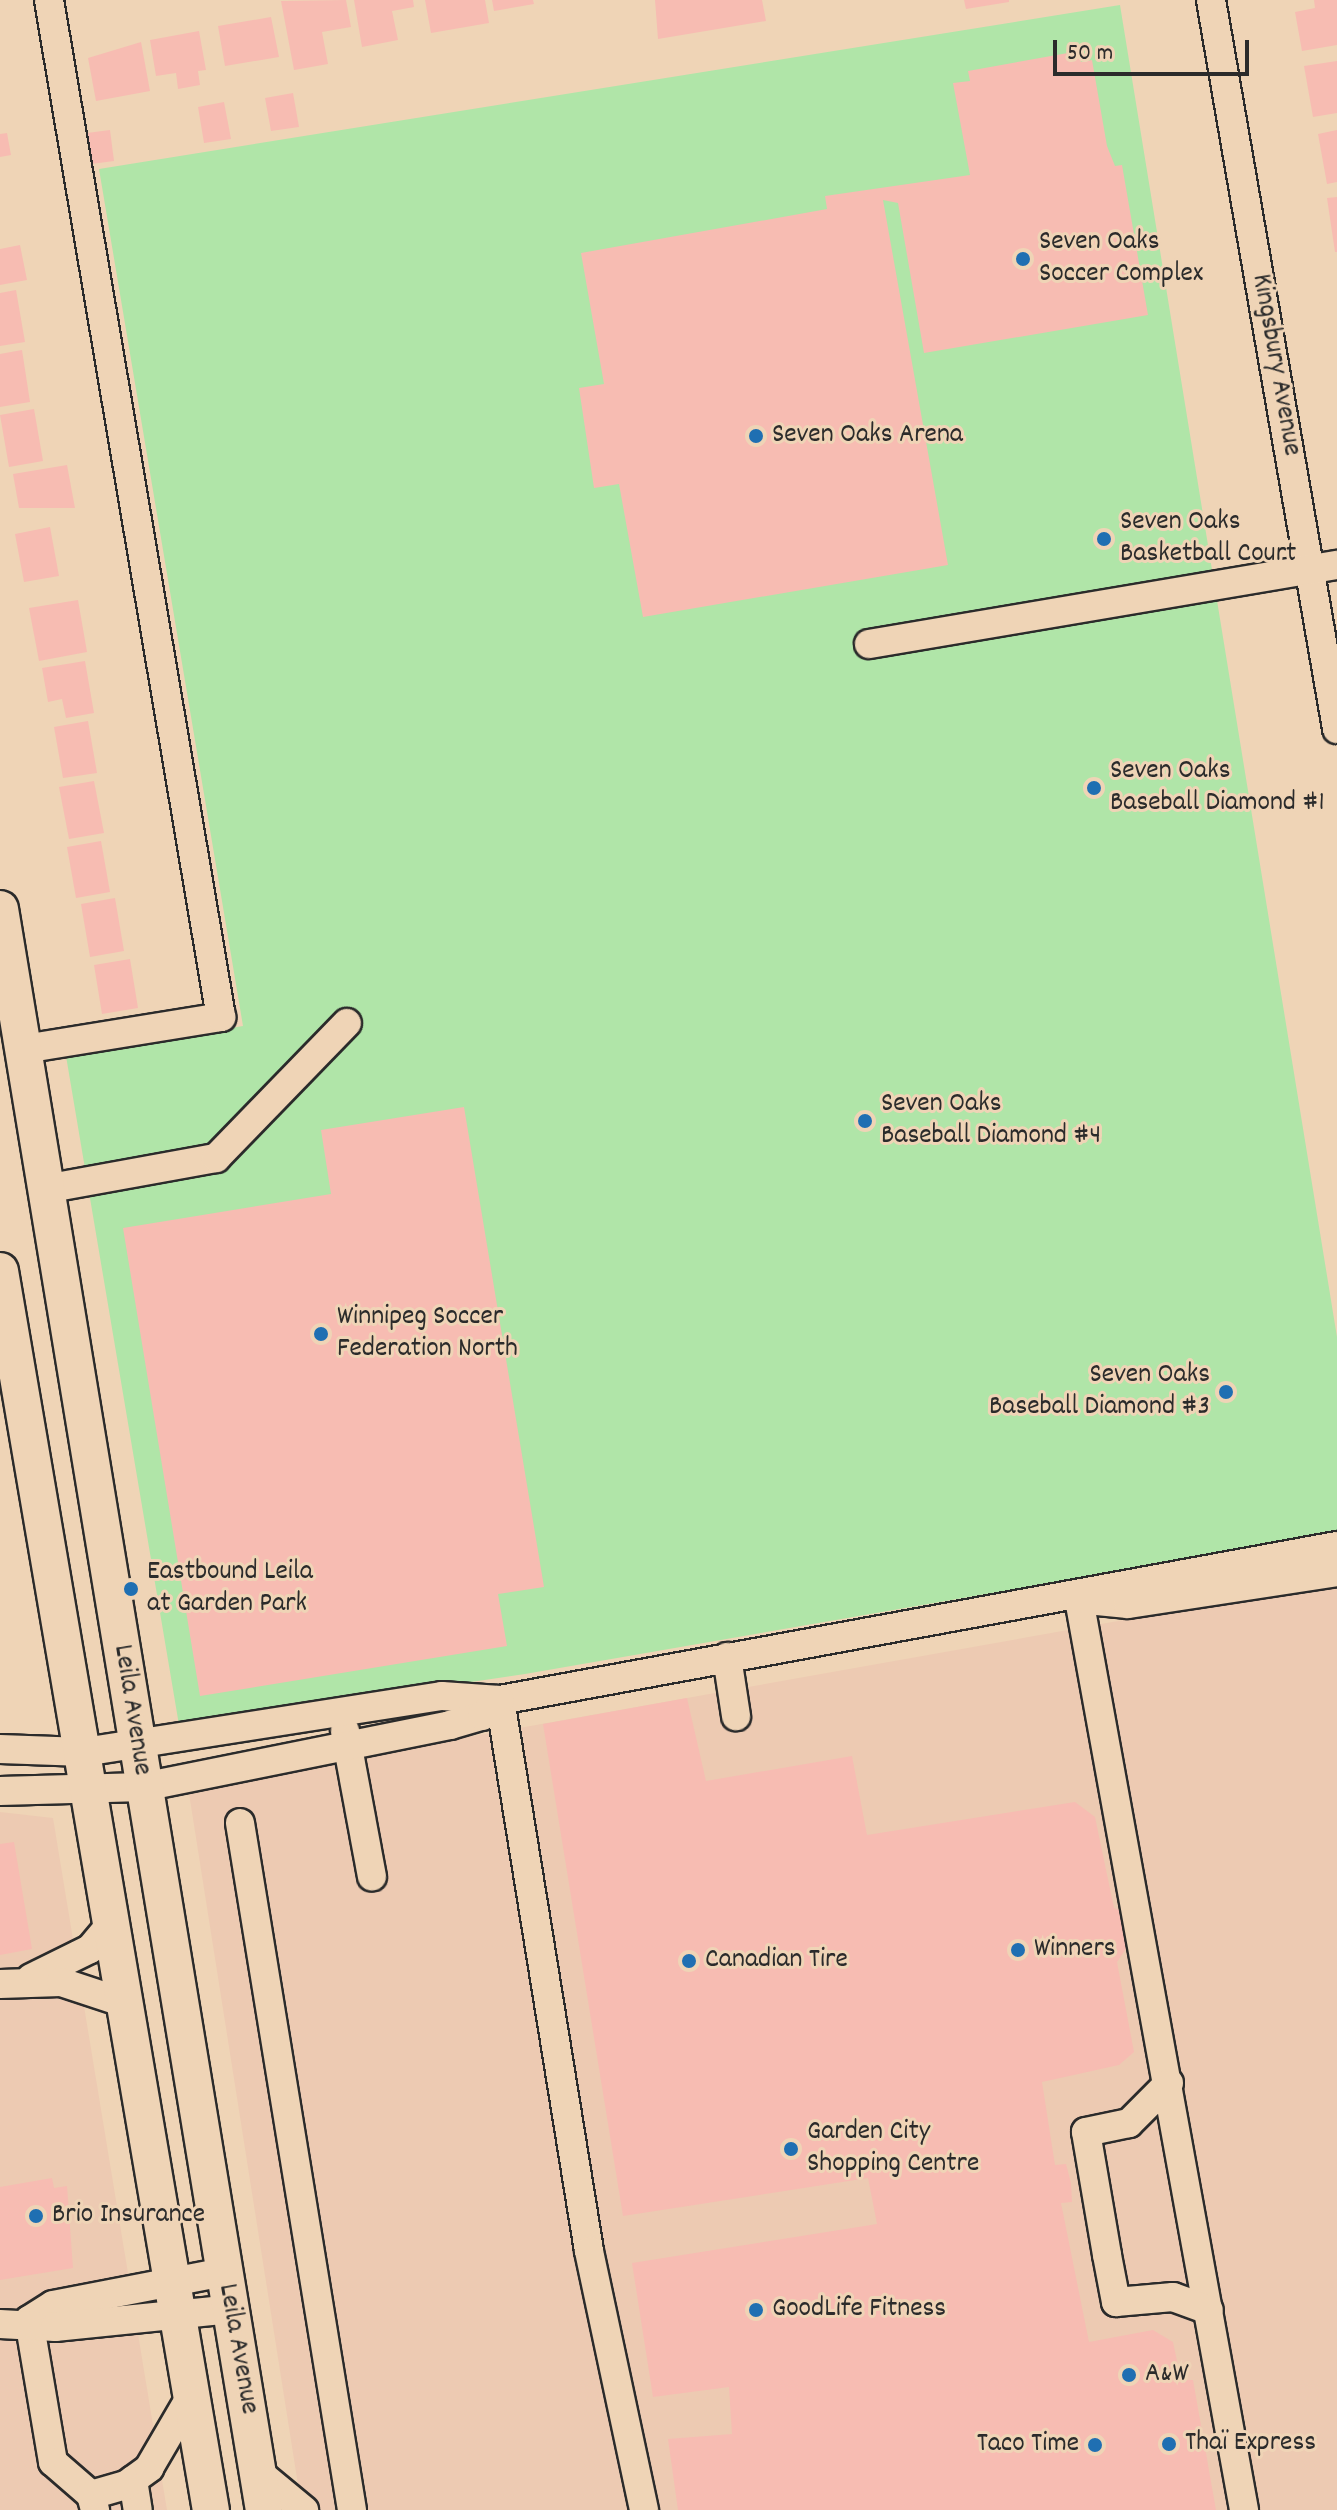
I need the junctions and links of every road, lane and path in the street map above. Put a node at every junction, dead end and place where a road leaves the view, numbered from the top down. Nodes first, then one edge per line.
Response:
1 (49, 0) edge
2 (1211, 0) edge
3 (1324, 567) edge
4 (869, 644) dead end
5 (1337, 729) edge
6 (1, 924) edge
7 (347, 1023) dead end
8 (24, 1049) junction
9 (45, 1189) junction
10 (0, 1271) edge
11 (1337, 1546) edge
12 (1337, 1572) edge
13 (1079, 1599) junction
14 (727, 1657) junction
15 (500, 1700) junction
16 (341, 1711) junction
17 (736, 1716) dead end
18 (136, 1746) junction
19 (348, 1747) junction
20 (0, 1749) edge
21 (84, 1752) junction
22 (143, 1787) junction
23 (0, 1791) edge
24 (90, 1793) junction
25 (240, 1823) dead end
26 (372, 1877) dead end
27 (112, 1923) junction
28 (11, 1982) edge
29 (125, 2003) junction
30 (1169, 2083) junction
31 (224, 2272) junction
32 (171, 2282) junction
33 (231, 2309) junction
34 (1209, 2310) junction
35 (178, 2317) junction
36 (29, 2320) junction
37 (0, 2324) edge
38 (191, 2396) junction
39 (258, 2472) junction
40 (133, 2480) junction
41 (93, 2502) edge
42 (138, 2510) edge
43 (211, 2510) edge
44 (264, 2510) edge
45 (304, 2510) edge
46 (352, 2510) edge
47 (644, 2510) edge
48 (1244, 2510) edge

1 - 8 street
2 - 3 street, Kingsbury Avenue
3 - 4 street
3 - 5 street, Kingsbury Avenue
6 - 8 main road, Leila Avenue
7 - 9 street
8 - 9 main road, Leila Avenue
9 - 18 main road, Leila Avenue
10 - 21 main road, Leila Avenue
11 - 13 street
12 - 13 street
13 - 14 street
13 - 30 street
14 - 15 street
14 - 17 street
15 - 16 street
15 - 19 street
15 - 47 street
16 - 18 street
16 - 19 street
18 - 21 street
18 - 22 main road, Leila Avenue
19 - 22 street
19 - 26 street
20 - 21 street
21 - 24 main road, Leila Avenue
22 - 24 street
22 - 31 main road, Leila Avenue
23 - 24 street
24 - 27 main road, Leila Avenue
25 - 46 street
27 - 28 street
27 - 29 main road, Leila Avenue
28 - 29 street
29 - 32 main road, Leila Avenue
30 - 34 street
30 - 34 street
31 - 32 street
31 - 33 main road, Leila Avenue
32 - 35 main road, Leila Avenue
32 - 36 street
33 - 35 street
33 - 39 main road, Leila Avenue
34 - 48 street
35 - 36 street
35 - 38 main road, Leila Avenue
36 - 37 street
36 - 41 street
38 - 40 street
38 - 43 main road, Leila Avenue
39 - 44 main road, Leila Avenue
39 - 45 street
40 - 41 street
40 - 42 street

